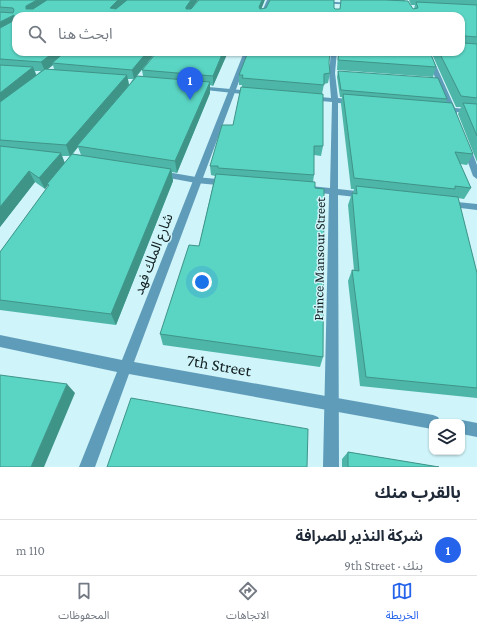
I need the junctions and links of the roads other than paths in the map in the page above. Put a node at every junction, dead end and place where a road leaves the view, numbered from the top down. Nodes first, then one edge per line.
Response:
1 (269, 0) edge
2 (337, 1) edge
3 (314, 2) edge
4 (361, 4) edge
5 (337, 10) edge
6 (264, 12) edge
7 (246, 56) edge
8 (334, 56) edge
9 (428, 56) edge
10 (187, 88) edge
11 (232, 92) junction
12 (256, 93) edge
13 (303, 97) edge
14 (335, 100) junction
15 (366, 102) edge
16 (437, 108) edge
17 (452, 110) junction
18 (477, 112) edge
19 (458, 124) edge
20 (463, 139) edge
21 (150, 173) edge
22 (477, 176) edge
23 (196, 180) junction
24 (234, 183) edge
25 (303, 189) edge
26 (334, 191) junction
27 (371, 196) edge
28 (439, 203) edge
29 (477, 207) edge
30 (0, 341) edge
31 (125, 367) junction
32 (332, 404) junction
33 (429, 421) edge
34 (465, 428) edge
35 (477, 430) edge
36 (87, 467) edge
37 (331, 467) edge

1 - 6 street
2 - 3 street
2 - 4 street
2 - 5 street
7 - 11 street, شارع الملك فهد
8 - 14 street, Prince Mansour Street
9 - 17 street
10 - 11 street
11 - 12 street
11 - 23 street, شارع الملك فهد
13 - 14 street
14 - 15 street
14 - 26 street, Prince Mansour Street
16 - 17 street
17 - 18 street
17 - 19 street
20 - 22 street
21 - 23 street
23 - 24 street
23 - 31 street, شارع الملك فهد
25 - 26 street
26 - 27 street
26 - 32 street, Prince Mansour Street
28 - 29 street
30 - 31 street, 7th Street
31 - 32 street, 7th Street
31 - 36 street, شارع الملك فهد
32 - 33 street, 7th Street
32 - 37 street, Prince Mansour Street
34 - 35 street

